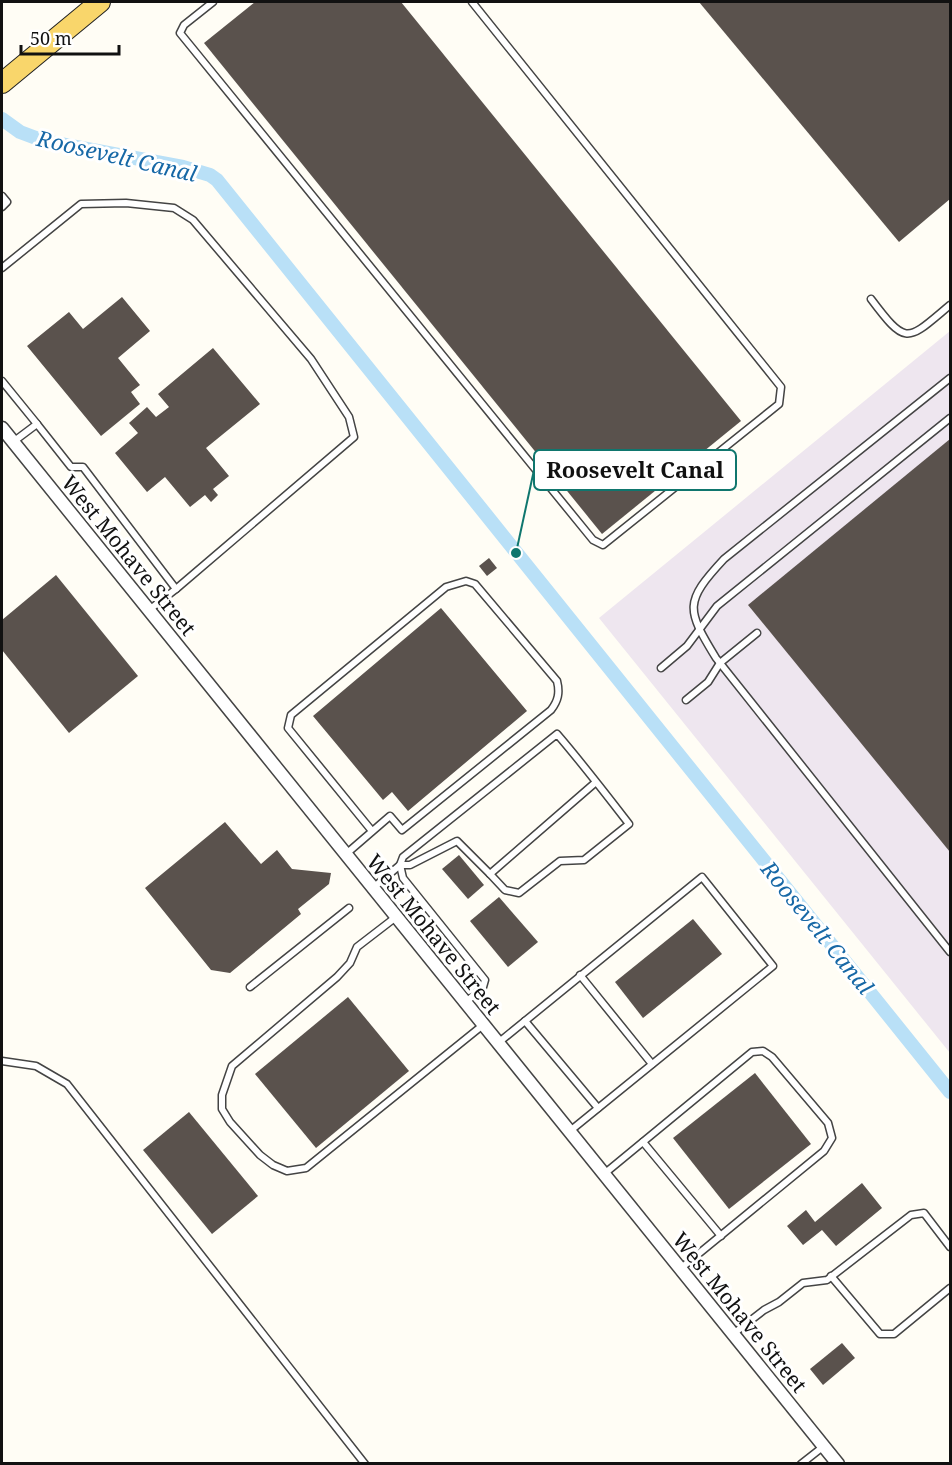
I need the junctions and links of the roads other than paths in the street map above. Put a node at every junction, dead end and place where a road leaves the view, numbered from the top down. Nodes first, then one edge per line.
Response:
1 (100, 2) edge
2 (213, 2) edge
3 (472, 2) edge
4 (2, 83) edge
5 (2, 196) edge
6 (2, 207) edge
7 (2, 268) edge
8 (871, 298) dead end
9 (951, 305) edge
10 (951, 378) edge
11 (2, 381) edge
12 (951, 418) edge
13 (37, 424) junction
14 (2, 428) edge
15 (13, 442) junction
16 (176, 589) junction
17 (149, 611) junction
18 (699, 630) junction
19 (757, 633) dead end
20 (720, 663) junction
21 (661, 668) dead end
22 (686, 700) dead end
23 (596, 782) junction
24 (372, 831) junction
25 (345, 854) junction
26 (400, 865) junction
27 (490, 874) junction
28 (373, 889) junction
29 (349, 908) dead end
30 (396, 917) junction
31 (951, 952) edge
32 (580, 975) junction
33 (250, 987) dead end
34 (465, 1003) junction
35 (525, 1021) junction
36 (483, 1025) junction
37 (498, 1043) junction
38 (2, 1061) edge
39 (652, 1064) junction
40 (598, 1107) junction
41 (569, 1131) junction
42 (643, 1142) junction
43 (604, 1174) junction
44 (721, 1236) junction
45 (951, 1247) edge
46 (680, 1269) junction
47 (831, 1276) junction
48 (951, 1288) edge
49 (734, 1334) junction
50 (824, 1446) junction
51 (365, 1464) edge
52 (801, 1464) edge
53 (838, 1464) edge

1 - 4 main road
2 - 3 lane
5 - 6 lane
7 - 16 lane
8 - 9 lane
10 - 18 lane
11 - 13 lane
12 - 18 lane
13 - 15 lane
13 - 16 lane
14 - 15 street, West Mohave Street
15 - 17 street, West Mohave Street
16 - 17 lane
17 - 25 street, West Mohave Street
18 - 20 lane
18 - 21 lane
19 - 20 lane
20 - 22 lane
20 - 31 lane
23 - 26 lane
23 - 27 lane
23 - 27 lane
24 - 24 lane
24 - 25 lane
25 - 28 street, West Mohave Street
26 - 27 lane
26 - 28 lane
26 - 34 lane
28 - 30 street, West Mohave Street
29 - 33 lane
30 - 34 street, West Mohave Street
30 - 36 lane
32 - 35 lane
32 - 39 lane
32 - 39 lane
34 - 36 street, West Mohave Street
35 - 37 lane
35 - 40 lane
36 - 37 street, West Mohave Street
37 - 41 street, West Mohave Street
38 - 51 lane
39 - 40 lane
40 - 41 lane
41 - 43 street, West Mohave Street
42 - 43 lane
42 - 44 lane
42 - 44 lane
43 - 46 street, West Mohave Street
44 - 46 lane
45 - 47 lane
46 - 49 street, West Mohave Street
47 - 48 lane
47 - 49 lane
49 - 50 street, West Mohave Street
50 - 52 lane
50 - 53 street, West Mohave Street

